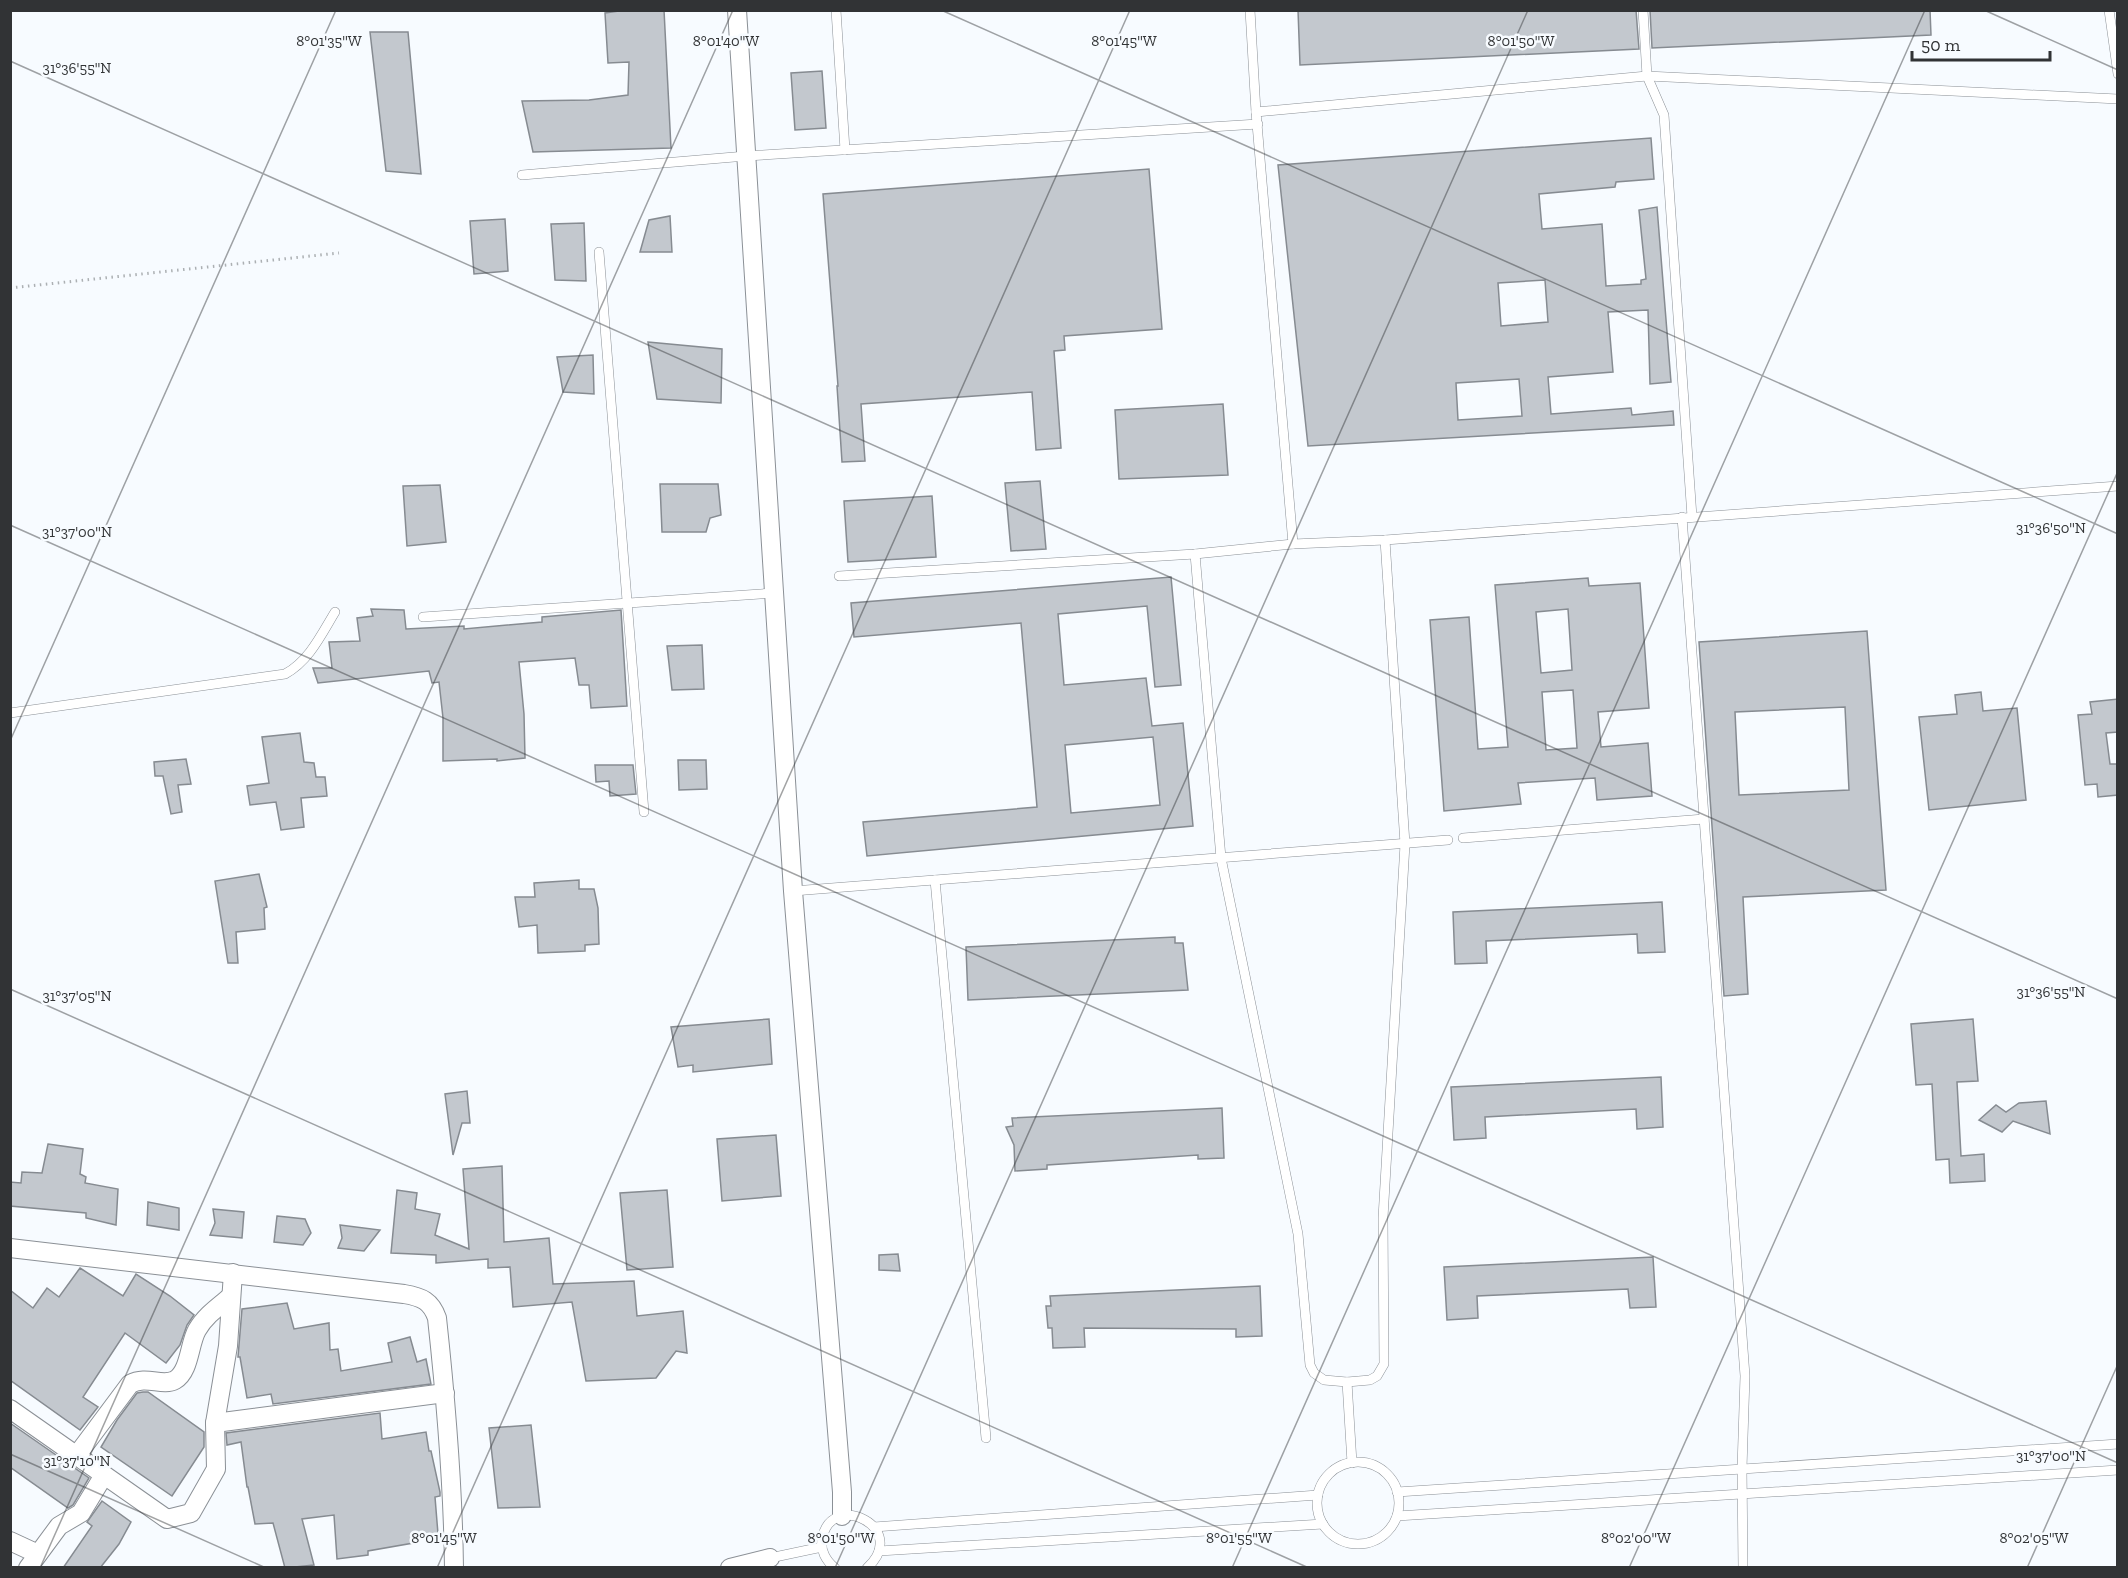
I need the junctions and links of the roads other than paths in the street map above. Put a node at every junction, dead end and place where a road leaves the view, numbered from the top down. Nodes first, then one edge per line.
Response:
1 (737, 10) edge
2 (836, 10) edge
3 (1250, 10) edge
4 (1643, 10) edge
5 (2109, 10) edge
6 (2118, 74) edge
7 (1647, 76) junction
8 (2118, 99) edge
9 (1256, 112) junction
10 (1258, 124) junction
11 (845, 150) junction
12 (746, 156) junction
13 (522, 175) dead end
14 (599, 252) dead end
15 (2118, 486) edge
16 (1687, 517) junction
17 (1385, 540) junction
18 (1293, 544) junction
19 (1196, 554) junction
20 (839, 576) dead end
21 (774, 593) junction
22 (627, 603) junction
23 (335, 612) dead end
24 (423, 617) dead end
25 (10, 713) edge
26 (644, 812) dead end
27 (1704, 819) junction
28 (1463, 838) dead end
29 (1448, 840) dead end
30 (1405, 844) junction
31 (1221, 858) junction
32 (935, 880) junction
33 (793, 891) junction
34 (10, 1248) edge
35 (233, 1273) junction
36 (230, 1297) junction
37 (1347, 1382) junction
38 (446, 1393) junction
39 (10, 1410) edge
40 (215, 1423) junction
41 (986, 1438) dead end
42 (2118, 1444) edge
43 (77, 1455) junction
44 (1352, 1463) junction
45 (1742, 1468) junction
46 (2118, 1470) edge
47 (104, 1475) junction
48 (1397, 1492) junction
49 (1742, 1494) junction
50 (1318, 1495) junction
51 (842, 1516) junction
52 (1397, 1516) junction
53 (1323, 1524) junction
54 (874, 1527) junction
55 (12, 1543) edge
56 (822, 1547) junction
57 (879, 1551) junction
58 (770, 1558) joint
59 (33, 1561) edge
60 (454, 1568) edge
61 (730, 1568) edge
62 (835, 1568) edge
63 (867, 1568) edge
64 (1743, 1568) edge

1 - 12 street
2 - 11 lane
3 - 9 lane
4 - 7 lane
5 - 6 lane
7 - 8 lane
7 - 9 lane
7 - 16 lane
9 - 10 lane
10 - 11 lane
10 - 18 lane
11 - 12 lane
12 - 13 lane
12 - 21 street
14 - 22 lane
15 - 16 lane
16 - 17 lane
16 - 27 lane
17 - 18 lane
17 - 30 lane
18 - 19 lane
19 - 20 lane
19 - 31 lane
21 - 22 lane
21 - 33 street
22 - 24 lane
22 - 26 lane
23 - 25 lane
27 - 28 lane
27 - 45 lane
29 - 30 lane
30 - 31 lane
30 - 37 lane
31 - 32 lane
31 - 37 lane
32 - 33 lane
32 - 41 lane
33 - 51 street
34 - 35 street
35 - 36 street
35 - 38 street
36 - 40 street
36 - 43 street
37 - 44 lane
38 - 40 street
38 - 60 street
39 - 43 street
40 - 47 street
42 - 45 lane
43 - 47 street
44 - 48 lane
44 - 50 lane
45 - 48 lane
45 - 49 lane
46 - 49 lane
47 - 59 street
48 - 52 lane
49 - 52 lane
49 - 64 lane
50 - 53 lane
50 - 54 lane
51 - 54 lane
51 - 56 lane
52 - 53 lane
53 - 57 lane
54 - 57 lane
55 - 59 street
56 - 58 lane
56 - 62 lane
57 - 63 lane
58 - 61 street

